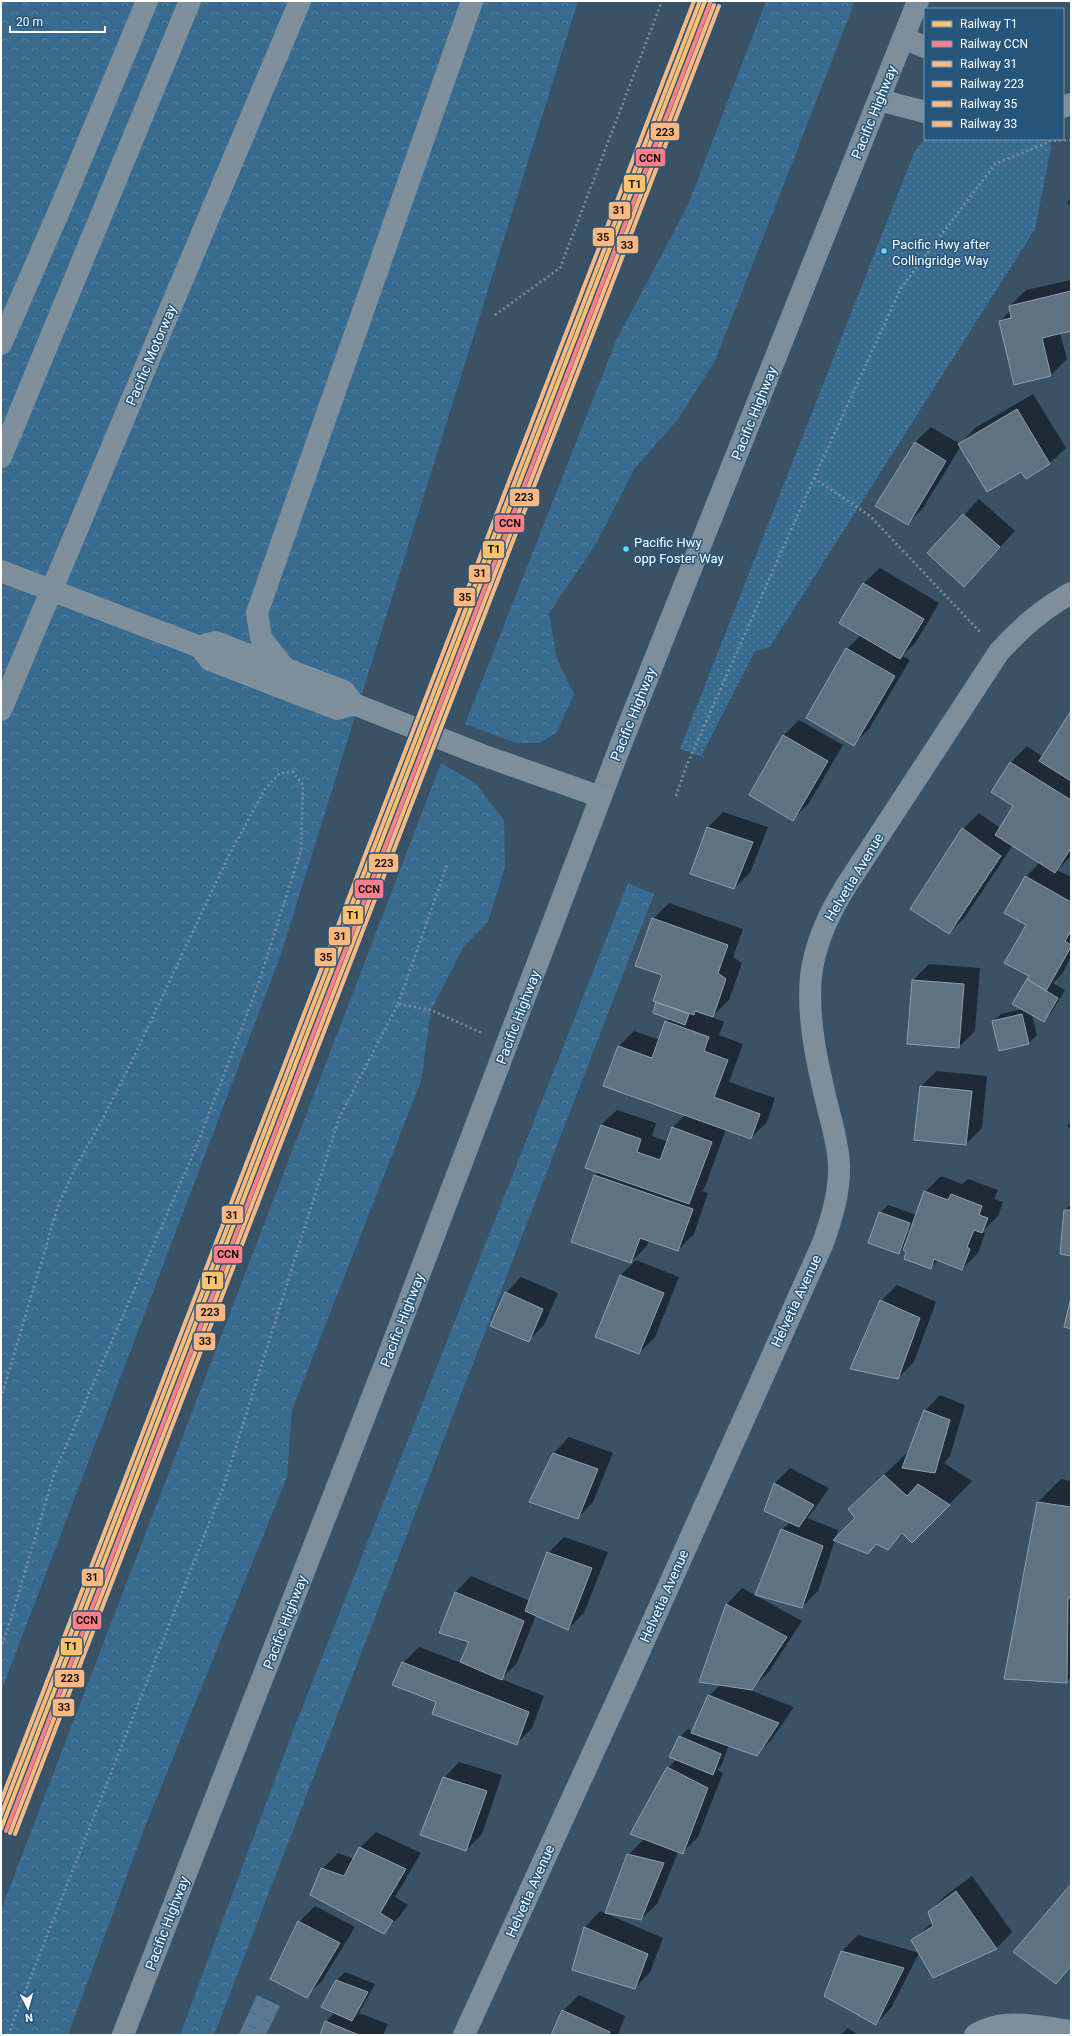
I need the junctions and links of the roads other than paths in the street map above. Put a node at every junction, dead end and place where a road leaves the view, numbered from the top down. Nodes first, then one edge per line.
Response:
1 (147, 1) edge
2 (190, 1) edge
3 (300, 1) edge
4 (472, 1) edge
5 (918, 1) edge
6 (903, 38) junction
7 (924, 47) edge
8 (879, 100) junction
9 (924, 112) edge
10 (1, 344) edge
11 (1, 457) edge
12 (1, 571) edge
13 (1071, 593) edge
14 (200, 647) junction
15 (285, 669) junction
16 (354, 704) junction
17 (1, 710) edge
18 (601, 797) junction
19 (1071, 2031) edge
20 (123, 2035) edge
21 (464, 2035) edge
22 (975, 2035) edge

1 - 10 highway
2 - 11 highway
3 - 17 highway, Pacific Motorway
4 - 15 highway
5 - 6 main road, Pacific Highway
6 - 7 street
6 - 8 main road, Pacific Highway
8 - 9 street
8 - 18 main road, Pacific Highway
12 - 14 highway, bridge
13 - 21 street, Helvetia Avenue
14 - 15 highway
14 - 16 highway
15 - 16 highway
16 - 18 highway
18 - 20 main road, Pacific Highway
19 - 22 street

